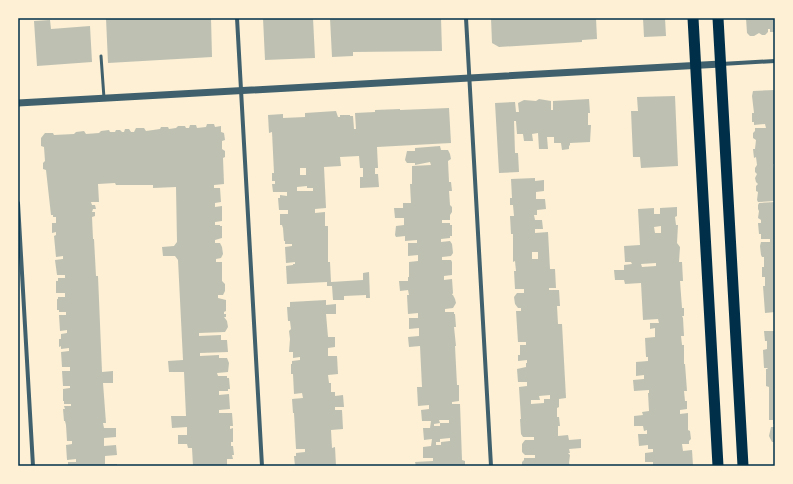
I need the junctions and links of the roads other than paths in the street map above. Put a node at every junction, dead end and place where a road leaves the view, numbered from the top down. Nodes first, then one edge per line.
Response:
1 (237, 18) edge
2 (466, 18) edge
3 (693, 18) edge
4 (718, 18) edge
5 (101, 56) dead end
6 (775, 60) edge
7 (721, 64) junction
8 (696, 65) junction
9 (470, 78) junction
10 (241, 90) junction
11 (104, 98) junction
12 (18, 102) edge
13 (18, 203) edge
14 (33, 466) edge
15 (262, 466) edge
16 (491, 466) edge
17 (718, 466) edge
18 (743, 466) edge

1 - 10 street
2 - 9 street
3 - 8 highway
4 - 7 highway
5 - 11 lane
6 - 7 street
7 - 8 street
7 - 18 highway
8 - 9 street
8 - 17 highway
9 - 10 street
9 - 16 street
10 - 11 street
10 - 15 street
11 - 12 street
13 - 14 street

